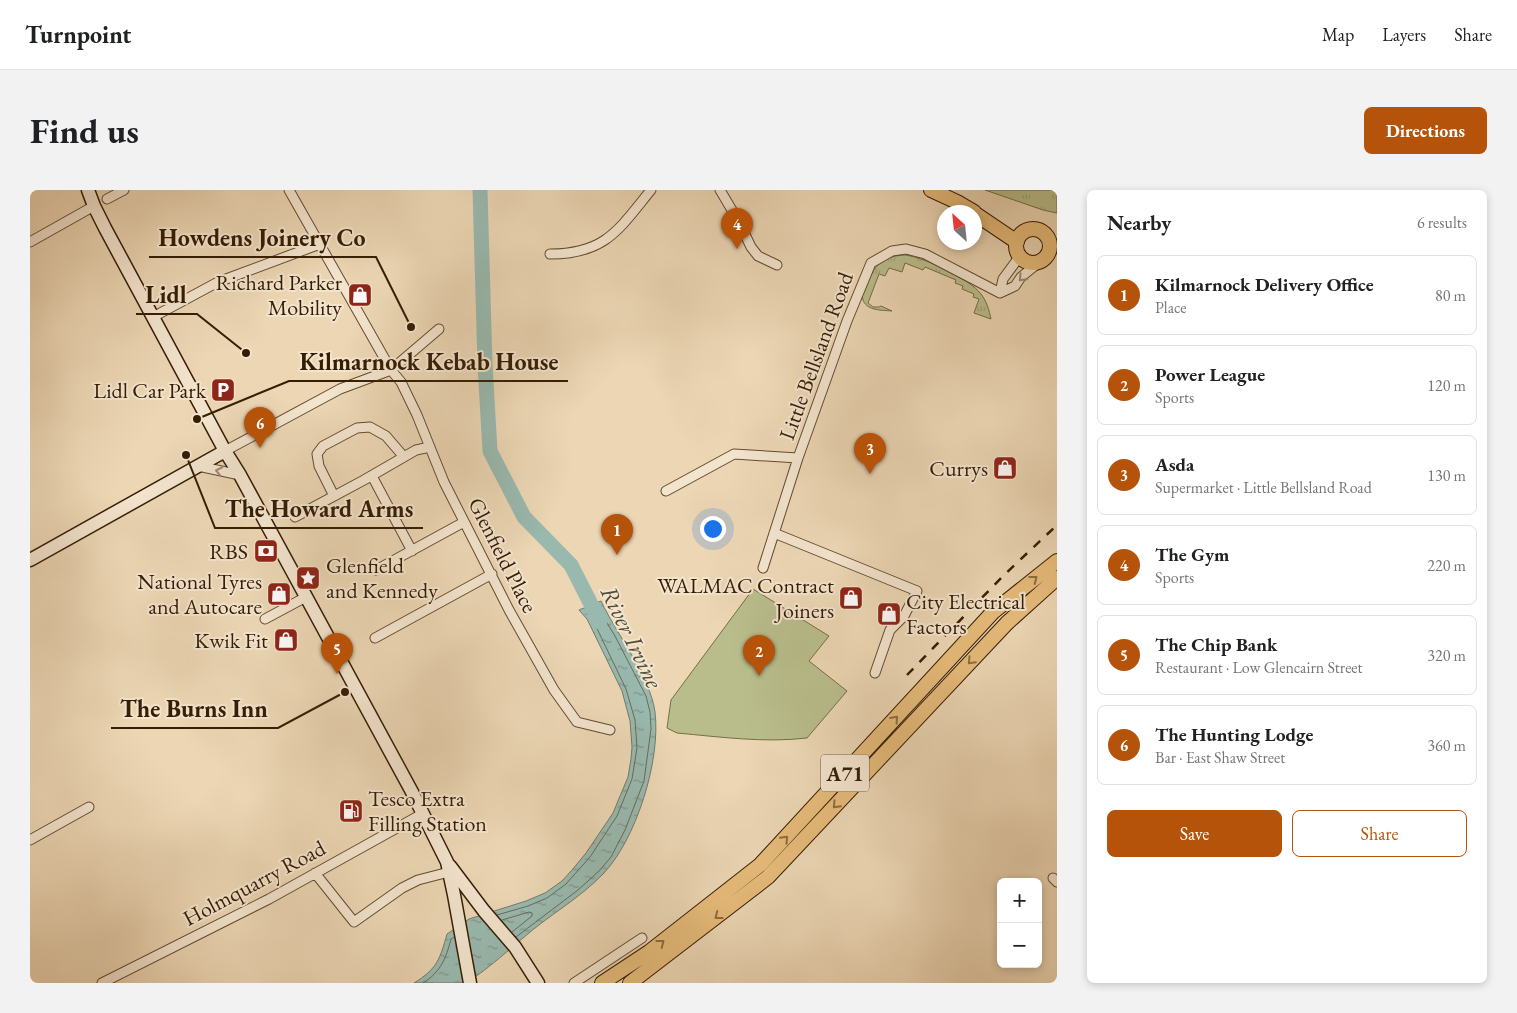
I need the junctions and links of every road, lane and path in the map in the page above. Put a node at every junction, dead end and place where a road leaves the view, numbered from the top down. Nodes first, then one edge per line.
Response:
1 (88, 190) edge
2 (124, 190) edge
3 (289, 190) edge
4 (651, 190) edge
5 (720, 190) edge
6 (931, 190) edge
7 (107, 199) dead end
8 (962, 205) edge
9 (94, 206) junction
10 (982, 218) edge
11 (987, 221) junction
12 (1027, 230) junction
13 (1043, 232) junction
14 (1057, 236) edge
15 (30, 242) edge
16 (1017, 242) junction
17 (320, 244) junction
18 (550, 254) dead end
19 (1049, 254) edge
20 (1020, 256) junction
21 (777, 265) dead end
22 (1000, 293) junction
23 (153, 317) junction
24 (440, 330) dead end
25 (391, 370) junction
26 (430, 447) junction
27 (225, 451) junction
28 (404, 457) junction
29 (798, 458) junction
30 (198, 466) junction
31 (240, 475) junction
32 (372, 476) junction
33 (666, 491) dead end
34 (334, 496) junction
35 (296, 517) dead end
36 (464, 522) junction
37 (774, 533) junction
38 (412, 551) junction
39 (30, 560) edge
40 (1057, 561) edge
41 (763, 568) dead end
42 (376, 570) dead end
43 (492, 574) junction
44 (1057, 578) edge
45 (306, 598) junction
46 (265, 619) dead end
47 (375, 638) dead end
48 (875, 673) dead end
49 (610, 730) dead end
50 (89, 807) dead end
51 (422, 814) junction
52 (30, 840) edge
53 (448, 867) junction
54 (315, 873) junction
55 (470, 894) junction
56 (454, 895) junction
57 (642, 938) dead end
58 (102, 983) edge
59 (470, 983) edge
60 (538, 983) edge
61 (574, 983) edge
62 (602, 983) edge
63 (630, 983) edge

1 - 9 main road
2 - 7 street
3 - 17 street, Glenfield Place
4 - 18 street
5 - 21 street
6 - 8 main road
9 - 15 street
9 - 23 main road
10 - 11 main road
11 - 12 main road
11 - 16 main road
12 - 13 main road
12 - 16 main road
13 - 14 main road
13 - 19 main road
16 - 20 main road
17 - 23 street
17 - 25 street, Glenfield Place
19 - 20 main road
19 -> 22 street
20 - 22 street
22 - 29 street, Little Bellsland Road
23 - 27 main road
24 - 25 street
25 - 26 street, Glenfield Place
25 - 27 street
26 - 28 street
26 - 36 street, Glenfield Place
27 - 30 main road
27 - 31 main road
28 - 32 street
28 - 34 street
29 - 33 street
29 - 37 street, Little Bellsland Road
31 -> 30 street
30 - 39 main road
31 - 45 main road
32 - 34 street
32 - 38 street
34 - 35 street
36 - 38 street
36 - 43 street, Glenfield Place
37 - 41 street, Little Bellsland Road
37 - 48 street
38 - 42 street
62 -> 40 main road, A71
43 - 47 street
43 - 49 street, Glenfield Place
44 -> 63 main road, A71
45 - 46 street
45 - 51 main road
50 - 52 street
51 - 53 main road
51 - 54 street, Holmquarry Road
53 - 54 street
53 - 55 main road
53 - 56 main road
54 - 58 street, Holmquarry Road
55 - 56 main road
55 - 60 main road
56 - 59 main road
57 - 61 street

